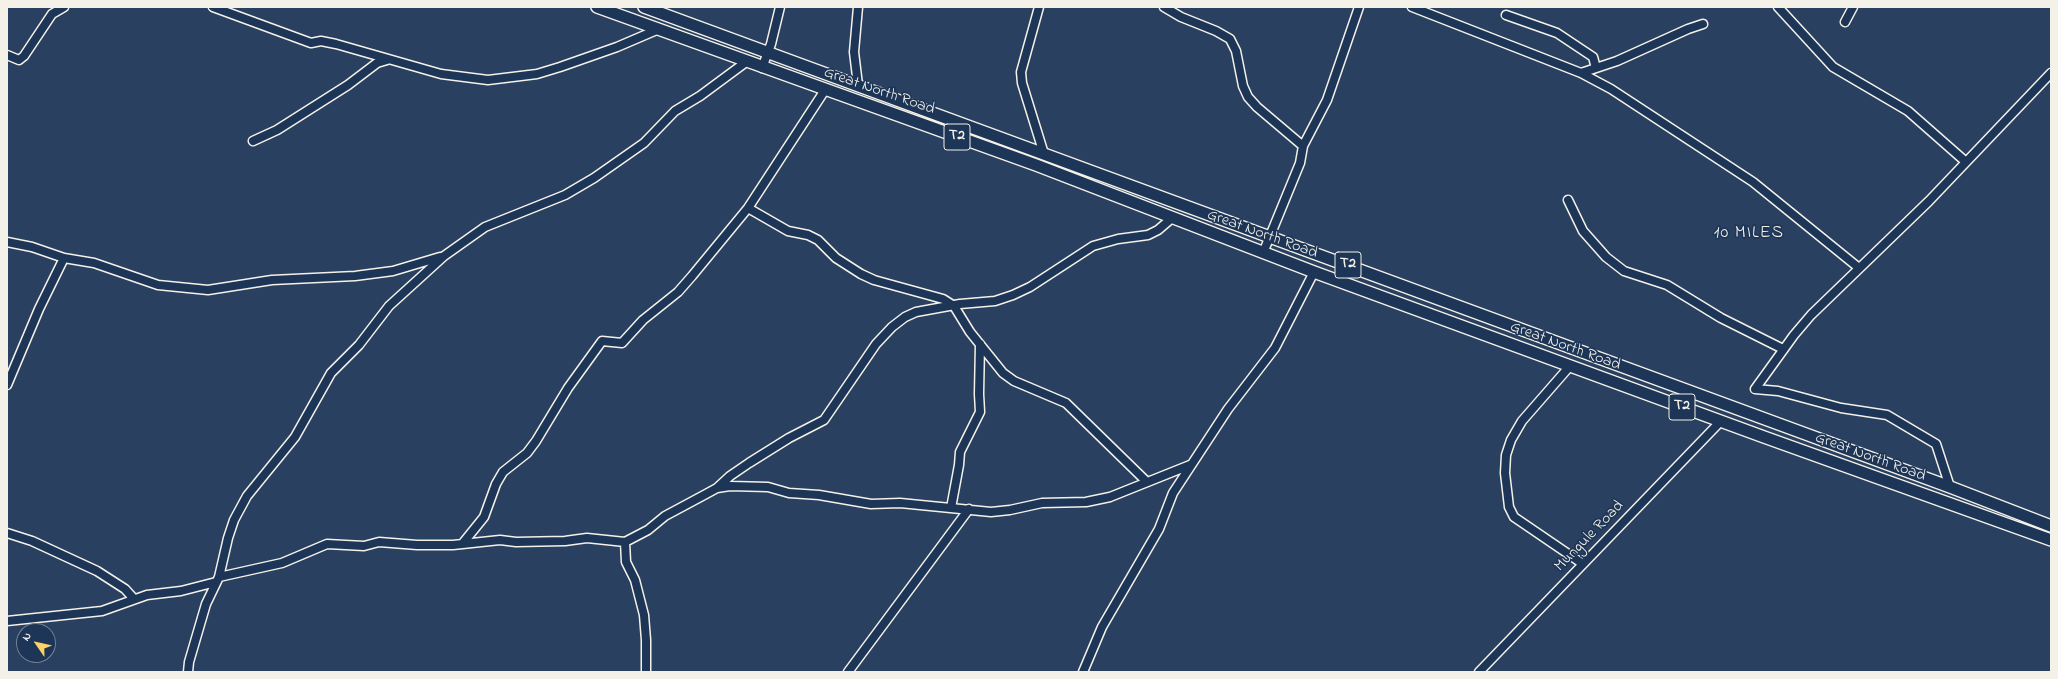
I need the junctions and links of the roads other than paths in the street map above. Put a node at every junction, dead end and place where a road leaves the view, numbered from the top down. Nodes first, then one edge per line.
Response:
1 (64, 7) edge
2 (213, 7) edge
3 (597, 7) edge
4 (644, 7) edge
5 (780, 7) edge
6 (858, 7) edge
7 (1039, 7) edge
8 (1164, 7) edge
9 (1359, 7) edge
10 (1412, 7) edge
11 (1778, 7) edge
12 (1853, 7) edge
13 (1506, 15) dead end
14 (1845, 22) dead end
15 (1702, 24) dead end
16 (659, 30) junction
17 (768, 52) junction
18 (7, 55) edge
19 (387, 60) junction
20 (746, 62) junction
21 (762, 68) junction
22 (1596, 68) junction
23 (2051, 73) edge
24 (1581, 74) junction
25 (858, 85) junction
26 (825, 90) junction
27 (253, 141) dead end
28 (1303, 146) junction
29 (1044, 154) junction
30 (1966, 162) junction
31 (1568, 200) dead end
32 (748, 208) junction
33 (1172, 218) junction
34 (1270, 237) junction
35 (7, 242) edge
36 (1263, 253) junction
37 (444, 256) junction
38 (64, 258) junction
39 (1859, 268) junction
40 (1314, 272) junction
41 (954, 306) junction
42 (980, 344) junction
43 (1784, 349) junction
44 (1570, 366) junction
45 (7, 385) edge
46 (1721, 422) junction
47 (1190, 464) junction
48 (1147, 482) junction
49 (1950, 487) junction
50 (717, 488) junction
51 (951, 508) junction
52 (968, 509) junction
53 (2051, 526) edge
54 (7, 533) edge
55 (2051, 540) edge
56 (625, 542) junction
57 (463, 543) junction
58 (1583, 564) junction
59 (217, 580) junction
60 (134, 599) junction
61 (7, 622) edge
62 (188, 672) edge
63 (646, 672) edge
64 (848, 672) edge
65 (1083, 672) edge
66 (1479, 672) edge

1 - 18 street
2 - 19 street
3 - 16 highway, Great North Road / T2
4 - 17 highway, Great North Road / T2
5 - 17 street
6 - 25 street
7 - 29 street
8 - 28 street
9 - 28 street
10 - 24 street
11 - 30 street
12 - 14 street
13 - 22 street
15 - 22 street
16 - 19 street
16 - 20 highway, Great North Road / T2
17 - 21 street
17 - 25 highway, Great North Road / T2
19 - 27 street
20 - 21 highway, Great North Road / T2
20 - 37 street
21 - 26 highway, Great North Road / T2
22 - 24 street
23 - 30 street
24 - 39 street
25 - 29 highway, Great North Road / T2
26 - 32 street
26 - 33 highway, Great North Road / T2
28 - 34 street
29 - 34 highway, Great North Road / T2
30 - 39 street
31 - 43 street
32 - 41 street
32 - 57 street
33 - 36 highway, Great North Road / T2
33 - 41 street
34 - 36 street
34 - 49 highway, Great North Road / T2
35 - 38 street
36 - 40 highway, Great North Road / T2
37 - 38 street
37 - 59 street
38 - 45 street
39 - 43 street
40 - 44 highway, Great North Road / T2
40 - 47 street
41 - 42 street
41 - 50 street
42 - 48 street
42 - 51 street
43 - 49 street
44 - 46 highway, Great North Road / T2
44 - 58 street
46 - 55 highway, Great North Road / T2
46 - 58 street, Mungule Road
47 - 48 street
47 - 65 street
48 - 52 street
49 - 53 highway, Great North Road / T2
50 - 51 street
50 - 56 street
51 - 52 street
52 - 64 street
54 - 60 street
56 - 57 street
56 - 63 street
57 - 59 street
58 - 66 street, Mungule Road
59 - 60 street
59 - 62 street
60 - 61 street

